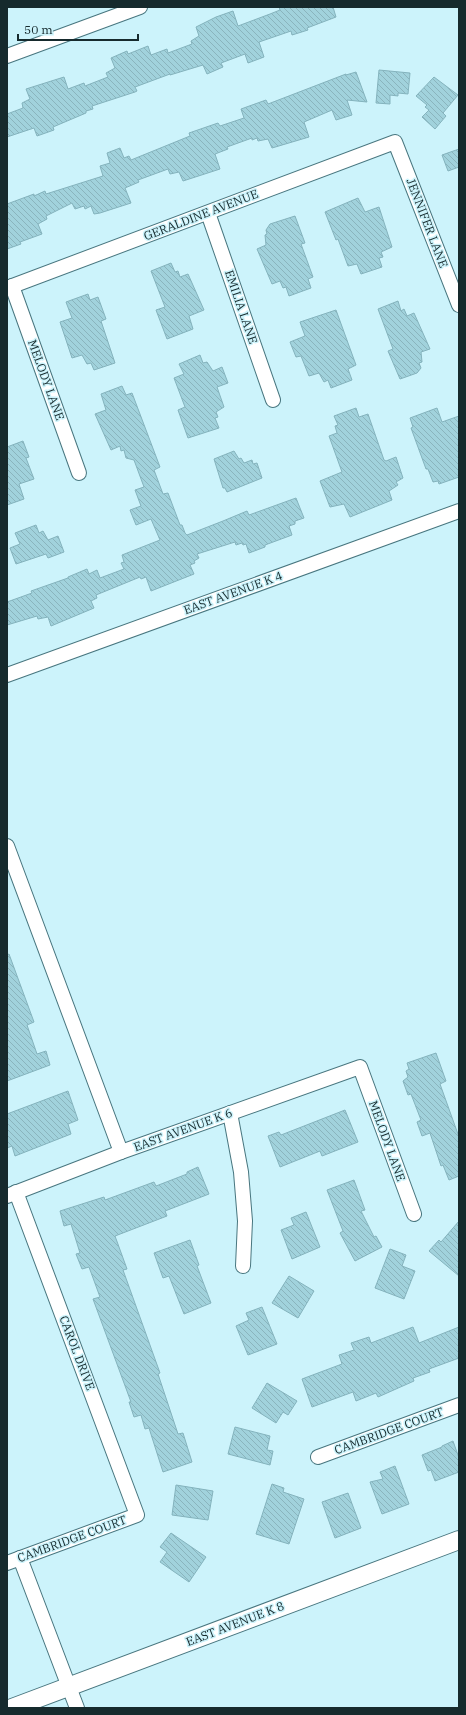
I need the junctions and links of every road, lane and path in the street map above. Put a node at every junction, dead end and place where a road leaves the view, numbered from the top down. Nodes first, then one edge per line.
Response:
1 (140, 7) edge
2 (7, 56) edge
3 (395, 142) joint
4 (208, 213) junction
5 (10, 287) edge
6 (459, 305) edge
7 (273, 400) dead end
8 (79, 473) dead end
9 (459, 511) edge
10 (7, 675) edge
11 (7, 846) edge
12 (360, 1067) joint
13 (230, 1113) junction
14 (121, 1152) junction
15 (12, 1194) edge
16 (414, 1214) dead end
17 (243, 1266) dead end
18 (459, 1405) edge
19 (318, 1457) dead end
20 (138, 1514) joint
21 (459, 1540) edge
22 (20, 1558) junction
23 (7, 1563) edge
24 (69, 1687) junction
25 (12, 1708) edge
26 (77, 1708) edge

1 - 2 street
3 - 4 street, GERALDINE AVENUE
3 - 6 street, JENNIFER LANE
4 - 5 street, GERALDINE AVENUE
4 - 7 street, EMILIA LANE
5 - 8 street, MELODY LANE
9 - 10 street, EAST AVENUE K 4
11 - 14 street
12 - 13 street, EAST AVENUE K 6
12 - 16 street, MELODY LANE
13 - 14 street, EAST AVENUE K 6
13 - 17 street
14 - 15 street, EAST AVENUE K 6
15 - 20 street, CAROL DRIVE
18 - 19 street, CAMBRIDGE COURT
20 - 22 street, CAMBRIDGE COURT
21 - 24 street, EAST AVENUE K 8
22 - 23 street, CAMBRIDGE COURT
22 - 24 street
24 - 25 street, EAST AVENUE K 8
24 - 26 street

